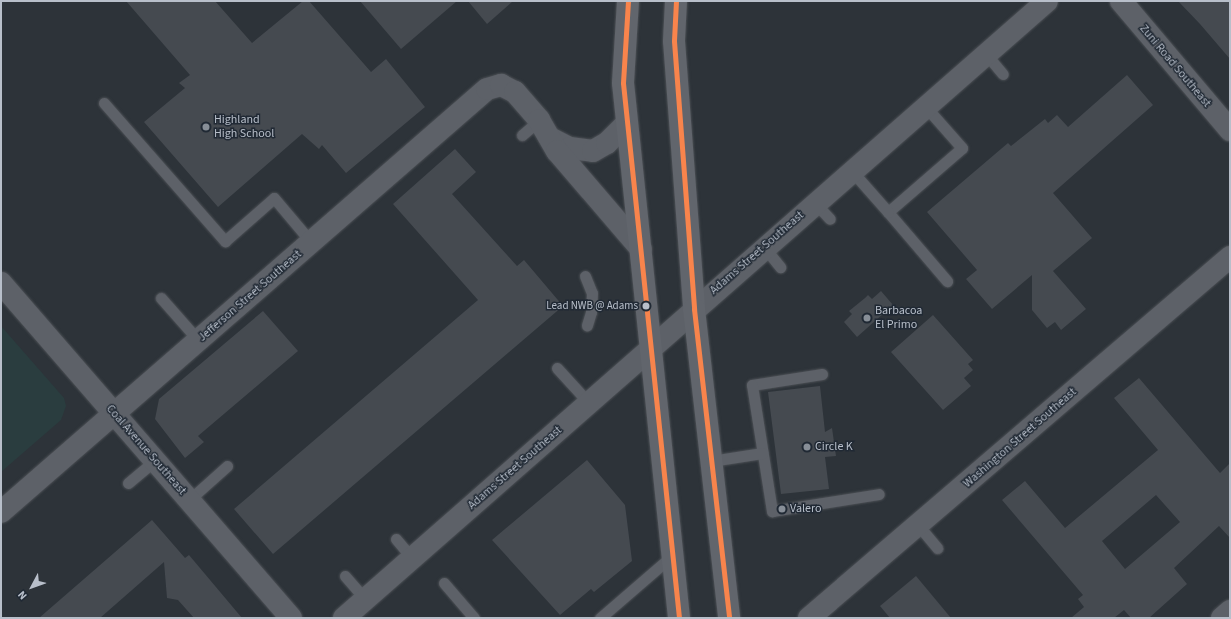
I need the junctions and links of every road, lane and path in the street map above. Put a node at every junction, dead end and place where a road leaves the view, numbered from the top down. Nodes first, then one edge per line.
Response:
1 (628, 1) edge
2 (676, 1) edge
3 (1121, 1) edge
4 (1044, 2) edge
5 (986, 54) junction
6 (1003, 74) dead end
7 (104, 103) dead end
8 (925, 106) junction
9 (626, 124) junction
10 (544, 129) junction
11 (1230, 130) edge
12 (522, 135) dead end
13 (851, 170) junction
14 (814, 202) junction
15 (888, 212) junction
16 (830, 219) dead end
17 (312, 242) junction
18 (764, 247) junction
19 (641, 250) junction
20 (1230, 257) edge
21 (780, 267) dead end
22 (584, 276) dead end
23 (947, 281) dead end
24 (1, 283) edge
25 (161, 298) dead end
26 (694, 309) junction
27 (587, 325) dead end
28 (198, 340) junction
29 (651, 346) junction
30 (557, 368) dead end
31 (822, 374) dead end
32 (589, 403) junction
33 (114, 413) junction
34 (762, 452) junction
35 (155, 460) junction
36 (711, 461) junction
37 (227, 466) dead end
38 (128, 483) dead end
39 (879, 494) dead end
40 (189, 500) junction
41 (1, 512) edge
42 (918, 525) junction
43 (396, 539) dead end
44 (938, 548) dead end
45 (673, 555) junction
46 (412, 558) junction
47 (345, 576) dead end
48 (444, 583) dead end
49 (365, 599) junction
50 (1230, 611) edge
51 (820, 615) edge
52 (291, 618) edge
53 (344, 618) edge
54 (474, 618) edge
55 (600, 618) edge
56 (679, 618) edge
57 (729, 618) edge
58 (1222, 618) edge

1 - 9 main road
2 - 26 main road
3 - 11 street, Zuni Road Southeast
4 - 5 street, Adams Street Southeast
5 - 6 lane
5 - 8 street, Adams Street Southeast
7 - 17 lane
8 - 13 street, Adams Street Southeast
8 - 15 lane
9 - 10 street
9 - 19 main road
10 - 12 lane
10 - 17 street, Jefferson Street Southeast
10 - 19 street
13 - 14 street, Adams Street Southeast
13 - 15 lane
14 - 16 lane
14 - 18 street, Adams Street Southeast
15 - 23 lane
17 - 28 street, Jefferson Street Southeast
18 - 21 lane
18 - 26 street, Adams Street Southeast
19 - 29 main road
20 - 42 street, Washington Street Southeast
22 - 27 lane
24 - 33 street, Coal Avenue Southeast
25 - 28 lane
26 - 29 street, Adams Street Southeast
26 - 36 main road
28 - 33 street, Jefferson Street Southeast
29 - 32 street, Adams Street Southeast
29 - 45 main road
30 - 32 lane
31 - 34 lane
32 - 46 street, Adams Street Southeast
33 - 35 street, Coal Avenue Southeast
33 - 41 street, Jefferson Street Southeast
34 - 36 lane
34 - 39 lane
35 - 38 lane
35 - 40 street, Coal Avenue Southeast
36 - 57 main road
37 - 40 lane
40 - 52 street, Coal Avenue Southeast
42 - 44 lane
42 - 51 street, Washington Street Southeast
43 - 46 lane
45 - 55 lane
45 - 56 main road
46 - 49 street, Adams Street Southeast
47 - 49 lane
48 - 54 lane
49 - 53 street, Adams Street Southeast
50 - 58 street

